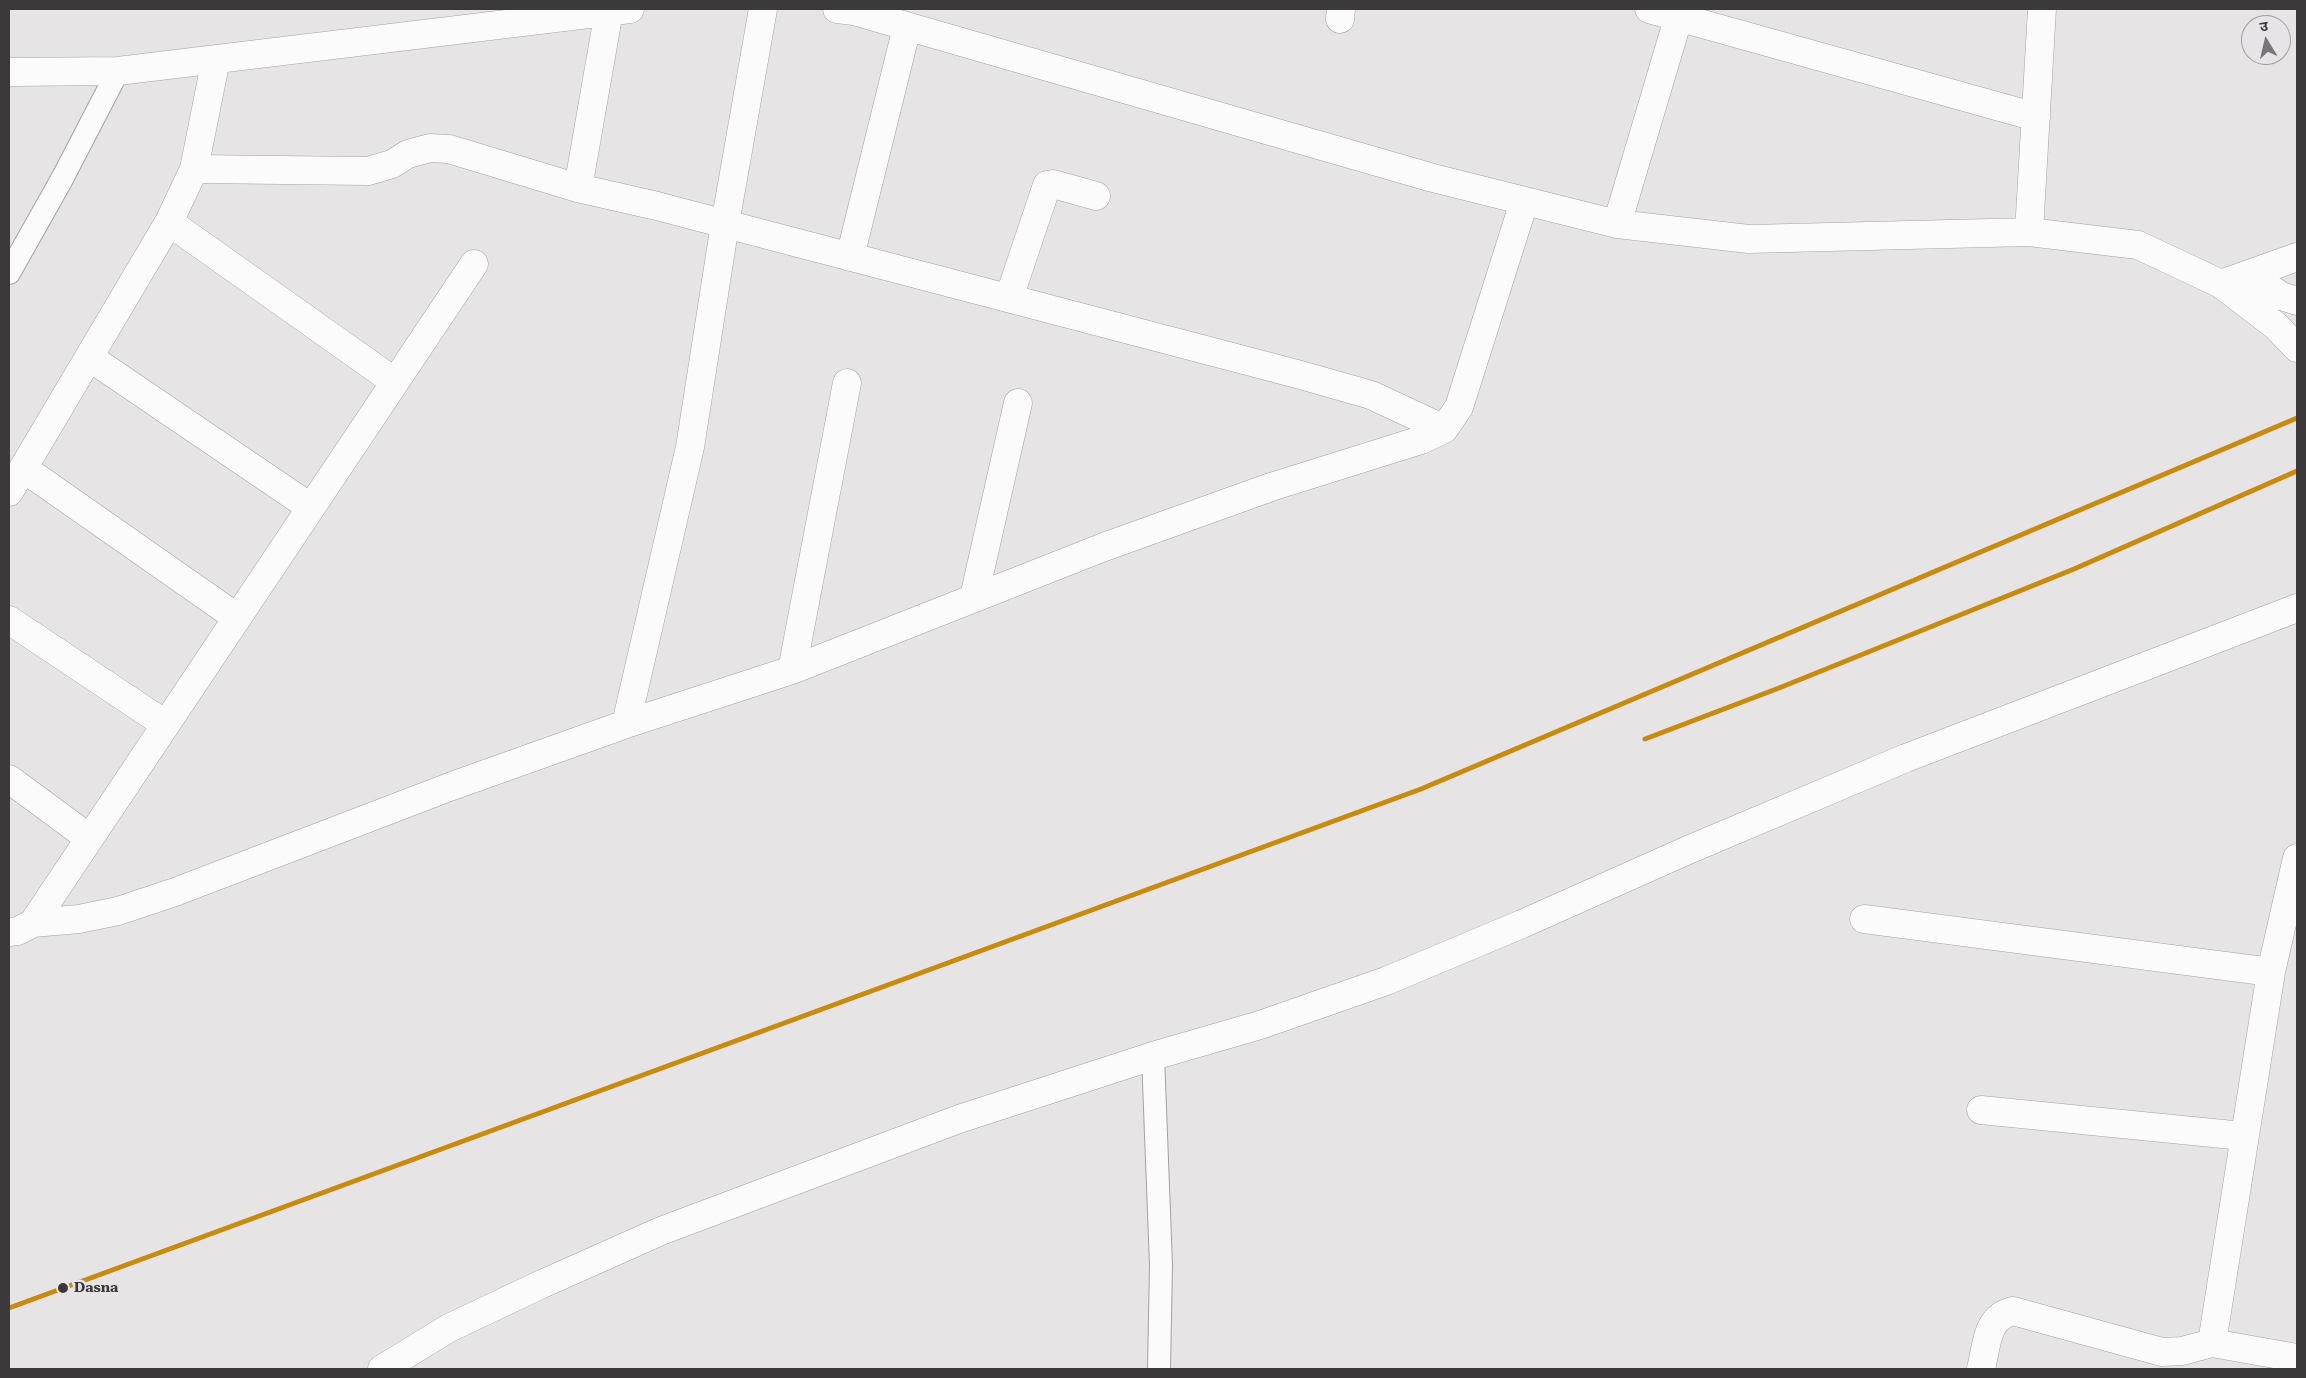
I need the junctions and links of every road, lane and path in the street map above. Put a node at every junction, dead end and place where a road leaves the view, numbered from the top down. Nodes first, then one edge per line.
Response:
1 (763, 9) edge
2 (837, 9) edge
3 (1650, 9) edge
4 (2042, 9) edge
5 (620, 10) edge
6 (1680, 14) edge
7 (907, 27) junction
8 (216, 59) junction
9 (118, 71) junction
10 (9, 72) edge
11 (2036, 117) junction
12 (194, 168) junction
13 (578, 188) junction
14 (1096, 196) dead end
15 (1524, 202) junction
16 (169, 222) junction
17 (725, 224) junction
18 (1617, 224) junction
19 (2029, 232) junction
20 (850, 257) junction
21 (2297, 257) edge
22 (474, 264) dead end
23 (9, 273) edge
24 (2249, 274) junction
25 (2221, 284) junction
26 (1009, 298) junction
27 (2297, 301) edge
28 (2297, 348) edge
29 (89, 357) junction
30 (395, 382) junction
31 (847, 384) dead end
32 (1018, 403) dead end
33 (1444, 429) junction
34 (23, 468) junction
35 (9, 492) edge
36 (310, 507) junction
37 (974, 597) junction
38 (2297, 608) edge
39 (236, 618) junction
40 (9, 620) edge
41 (792, 670) junction
42 (165, 724) junction
43 (626, 724) junction
44 (9, 780) edge
45 (89, 838) junction
46 (2297, 858) edge
47 (1864, 918) dead end
48 (21, 927) edge
49 (2271, 972) junction
50 (1153, 1056) junction
51 (1981, 1110) dead end
52 (2243, 1136) junction
53 (2212, 1342) junction
54 (2297, 1358) edge
55 (2267, 1362) edge
56 (382, 1369) edge
57 (1159, 1369) edge
58 (1981, 1369) edge

1 - 17 street
2 - 7 street
3 - 6 street
4 - 11 street
5 - 8 street
5 - 13 street
6 - 11 street
6 - 18 street
7 - 15 street
7 - 20 street
8 - 9 street
8 - 12 street
9 - 10 street
9 - 23 lane
11 - 19 street
12 - 13 street
12 - 16 street
13 - 17 street
14 - 26 street
15 - 18 street
15 - 33 street
16 - 29 street
16 - 30 street
17 - 20 street
17 - 43 street
18 - 19 street
19 - 25 street
20 - 26 street
21 - 24 street
22 - 30 street
24 - 25 street
24 - 27 street
25 - 28 street
26 - 33 street
29 - 34 street
29 - 36 street
30 - 36 street
31 - 41 street
32 - 37 street
33 - 37 street
34 - 35 street
34 - 39 street
36 - 39 street
37 - 41 street
38 - 50 street
39 - 42 street
40 - 42 street
41 - 43 street
42 - 45 street
43 - 48 street
44 - 45 street
45 - 48 street
46 - 49 street
47 - 49 street
49 - 52 street
50 - 56 street
50 - 57 lane
51 - 52 street
52 - 53 street
53 - 55 street
53 - 58 street
54 - 55 street

